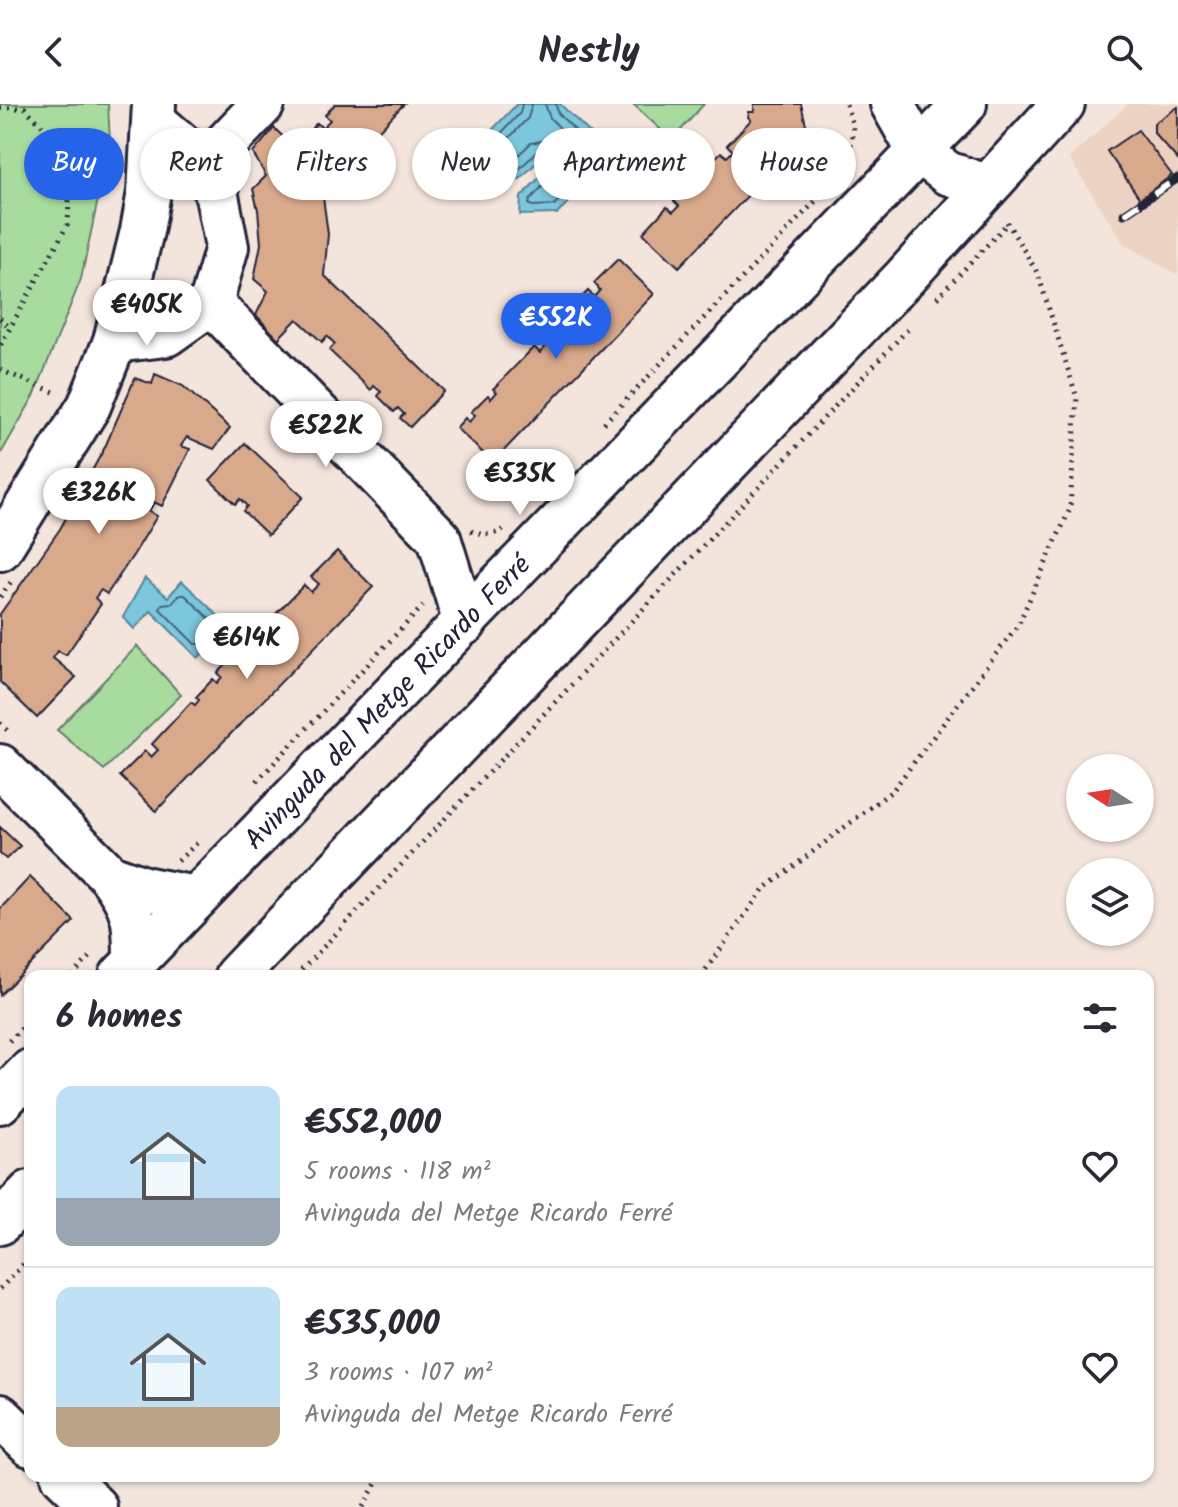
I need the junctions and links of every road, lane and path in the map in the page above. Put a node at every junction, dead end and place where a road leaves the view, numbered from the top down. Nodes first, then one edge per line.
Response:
1 (263, 104) edge
2 (846, 104) edge
3 (892, 104) edge
4 (965, 104) edge
5 (1063, 104) edge
6 (0, 108) edge
7 (154, 112) edge
8 (45, 128) edge
9 (169, 128) edge
10 (240, 128) edge
11 (918, 150) junction
12 (986, 186) junction
13 (69, 200) edge
14 (146, 200) edge
15 (218, 200) edge
16 (1008, 223) junction
17 (211, 303) junction
18 (931, 304) dead end
19 (920, 316) dead end
20 (0, 318) edge
21 (9, 327) junction
22 (115, 341) junction
23 (0, 346) edge
24 (0, 370) edge
25 (89, 406) junction
26 (598, 429) dead end
27 (511, 520) dead end
28 (439, 538) junction
29 (0, 549) edge
30 (426, 603) dead end
31 (465, 623) junction
32 (0, 766) edge
33 (256, 782) dead end
34 (203, 838) dead end
35 (177, 862) dead end
36 (110, 876) junction
37 (196, 898) junction
38 (117, 963) edge
39 (93, 970) edge
40 (242, 970) edge
41 (302, 970) edge
42 (705, 970) edge
43 (24, 1026) edge
44 (0, 1051) edge
45 (24, 1077) edge
46 (0, 1102) edge
47 (24, 1198) edge
48 (0, 1223) edge
49 (24, 1263) edge
50 (0, 1289) edge
51 (0, 1416) edge
52 (24, 1439) edge
53 (69, 1482) edge
54 (377, 1482) edge
55 (95, 1507) edge
56 (363, 1507) edge

1 - 10 street
2 - 26 path
3 - 11 street
4 - 11 street, Avinguda del Metge Ricardo Ferré
5 - 12 street
6 - 8 path
7 - 9 street
11 - 12 street
11 - 31 street, Avinguda del Metge Ricardo Ferré
12 - 16 path
12 - 40 street
13 - 21 path
14 - 22 street
15 - 17 street
16 - 18 path
16 - 42 path
17 - 22 street
17 - 28 street
19 - 41 path
20 - 21 path
21 - 23 path
22 - 25 street
24 - 25 path
25 - 29 street
27 - 28 path
28 - 31 street
30 - 33 path
31 - 37 street, Avinguda del Metge Ricardo Ferré
32 - 36 street
34 - 35 path
36 - 37 street
36 - 38 street
37 - 38 street, Avinguda del Metge Ricardo Ferré
38 - 39 path
43 - 44 path
45 - 46 street
47 - 48 street
49 - 50 path
51 - 52 street
53 - 55 street
54 - 56 path

